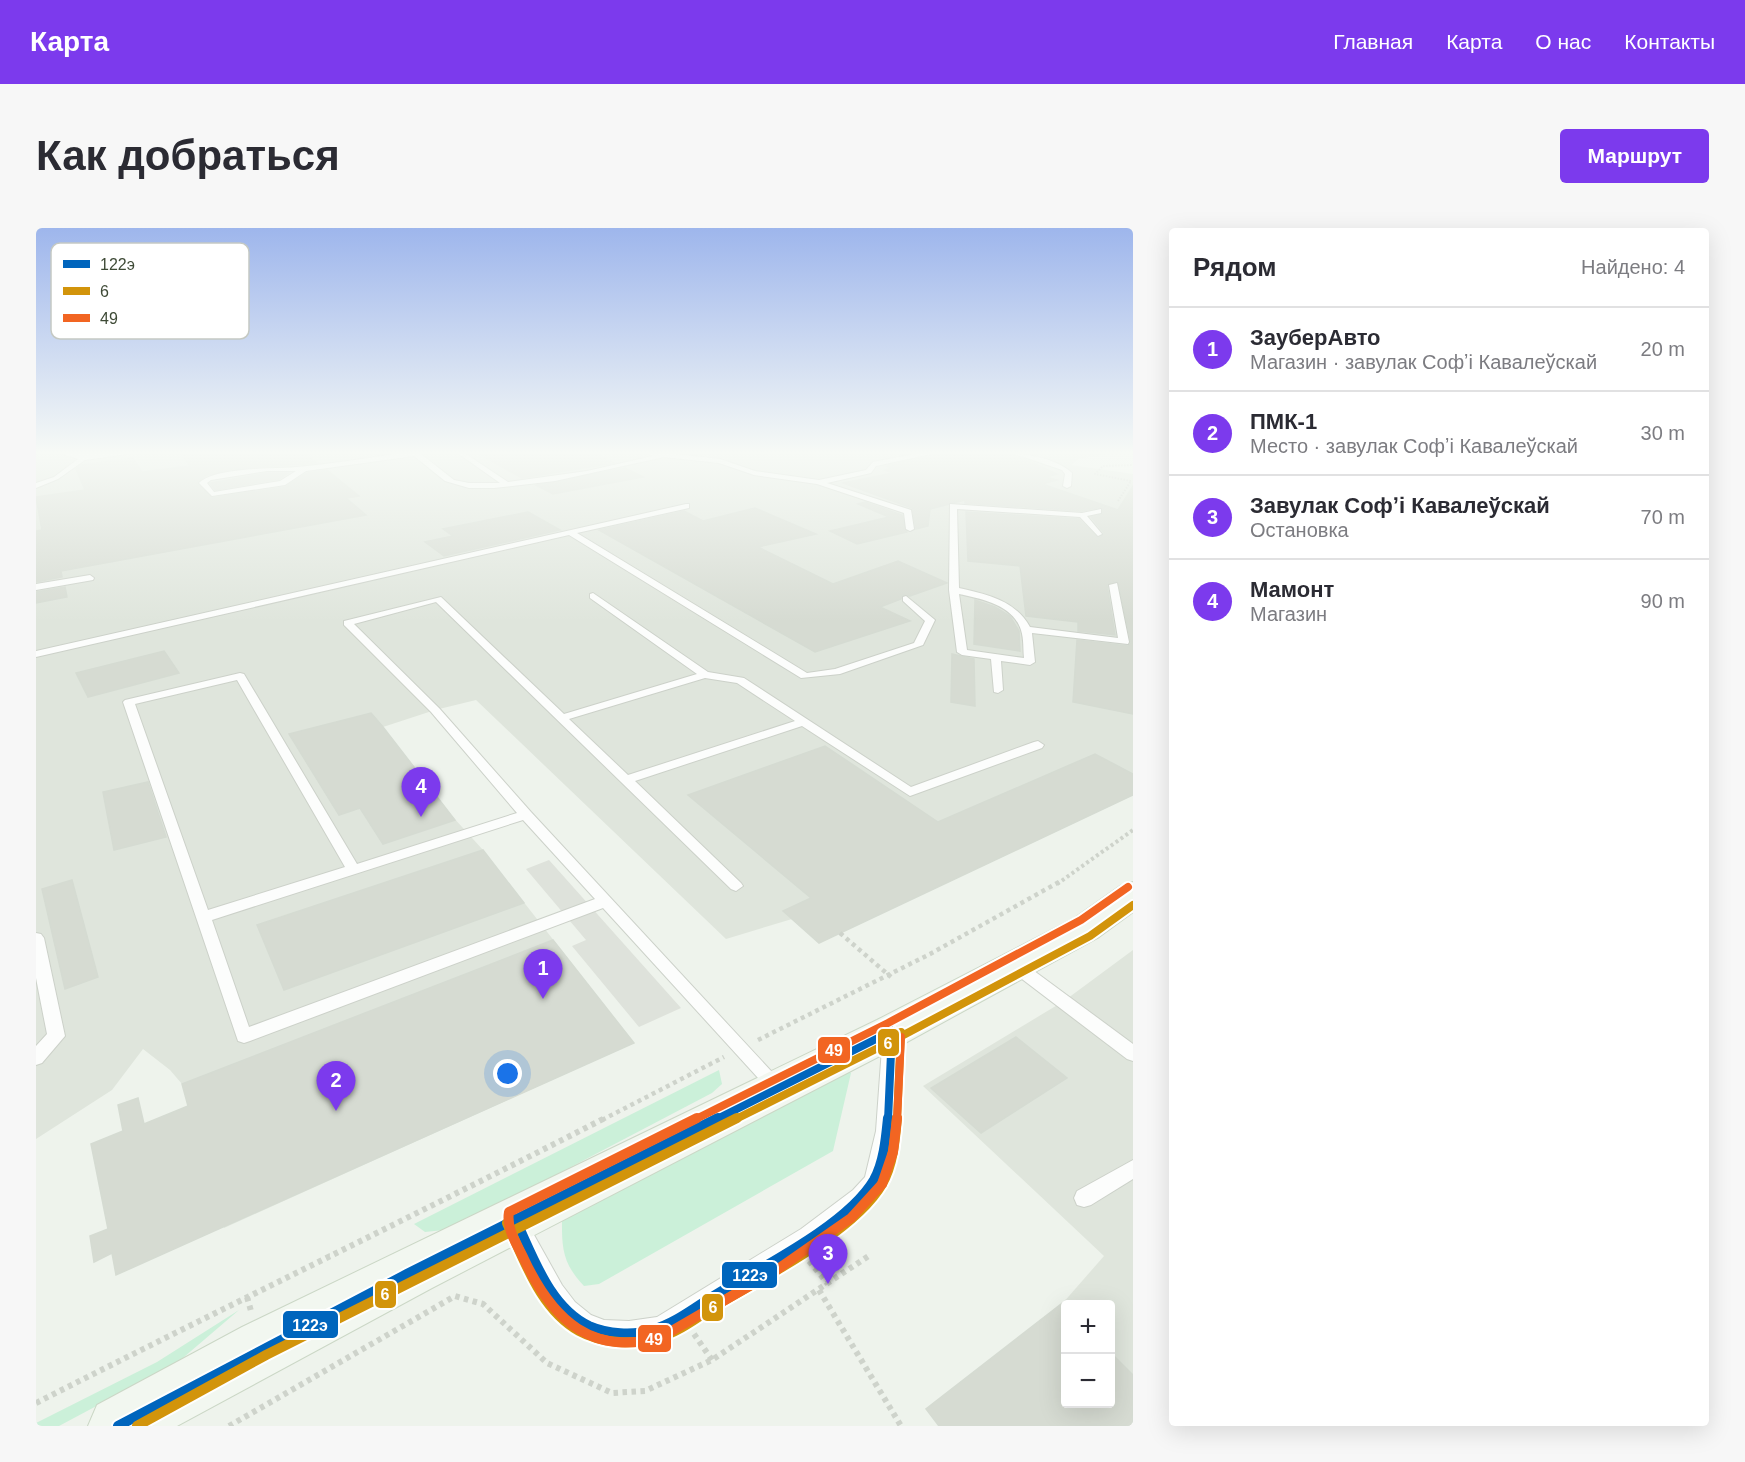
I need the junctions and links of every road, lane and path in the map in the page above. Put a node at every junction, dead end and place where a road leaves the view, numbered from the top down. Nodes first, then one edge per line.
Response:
1 (669, 510) edge
2 (902, 510) edge
3 (953, 510) edge
4 (1003, 510) edge
5 (1098, 511) dead end
6 (1082, 516) junction
7 (910, 529) dead end
8 (570, 532) junction
9 (1098, 534) dead end
10 (90, 578) dead end
11 (1114, 585) dead end
12 (36, 587) edge
13 (954, 590) junction
14 (593, 596) dead end
15 (906, 599) dead end
16 (1026, 629) junction
17 (36, 654) edge
18 (996, 657) junction
19 (705, 675) junction
20 (998, 690) dead end
21 (561, 718) junction
22 (804, 722) junction
23 (1038, 745) dead end
24 (626, 780) junction
25 (526, 815) junction
26 (353, 869) junction
27 (736, 886) dead end
28 (1133, 894) edge
29 (606, 901) junction
30 (203, 916) junction
31 (840, 933) dead end
32 (36, 938) edge
33 (1014, 965) junction
34 (891, 977) dead end
35 (892, 1031) junction
36 (1133, 1054) edge
37 (36, 1058) edge
38 (778, 1088) junction
39 (1133, 1169) edge
40 (1084, 1198) dead end
41 (514, 1219) junction
42 (870, 1255) dead end
43 (311, 1264) dead end
44 (819, 1290) junction
45 (682, 1315) junction
46 (712, 1360) junction
47 (36, 1403) edge
48 (118, 1426) edge
49 (229, 1426) edge
50 (901, 1426) edge

1 - 8 lane
2 - 7 lane
3 - 13 lane
4 - 6 lane
5 - 6 lane
6 - 9 lane
8 - 15 lane
8 - 17 lane
10 - 12 lane
11 - 16 lane
13 - 16 lane
13 - 18 lane
14 - 19 lane
16 - 18 lane
18 - 20 lane
19 - 21 lane
19 - 22 lane
21 - 24 lane
21 - 25 lane
22 - 23 lane
22 - 24 lane
24 - 27 lane
25 - 26 lane
25 - 29 lane
26 - 30 lane
26 - 30 lane
28 - 33 street
29 - 30 lane
29 - 38 lane
31 - 34 path
32 - 37 lane
33 - 35 street
33 - 36 lane
35 - 38 street
35 - 45 lane
38 - 41 street
39 - 40 lane
41 - 45 lane
41 - 48 street
42 - 44 path
43 - 47 path
44 - 46 path
44 - 50 path
45 - 46 path
46 - 49 path

